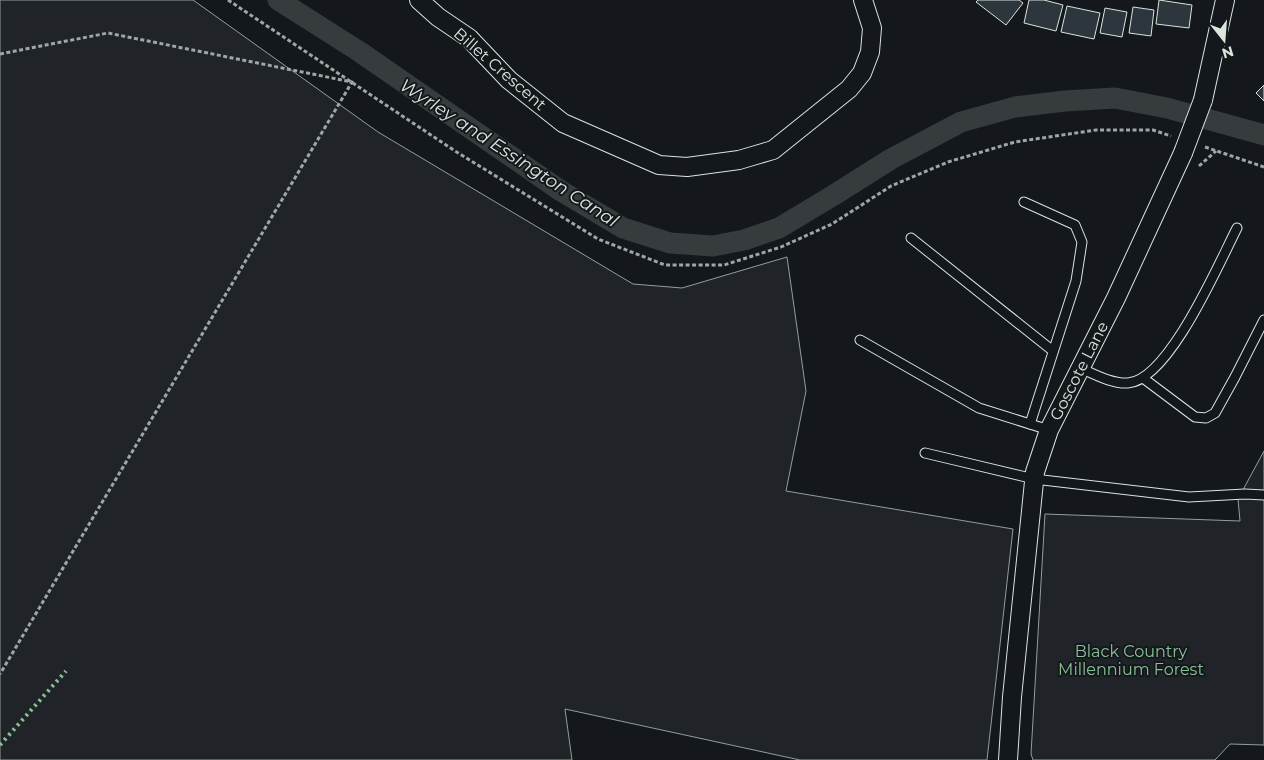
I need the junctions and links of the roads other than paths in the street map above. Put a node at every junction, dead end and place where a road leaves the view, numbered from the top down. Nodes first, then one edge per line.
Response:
1 (419, 0) edge
2 (863, 0) edge
3 (1225, 0) edge
4 (1024, 202) dead end
5 (1237, 228) dead end
6 (911, 238) dead end
7 (1264, 320) edge
8 (860, 340) dead end
9 (1054, 351) junction
10 (1080, 368) junction
11 (1143, 378) junction
12 (1030, 424) junction
13 (1049, 430) junction
14 (925, 453) dead end
15 (1034, 479) junction
16 (1264, 495) edge
17 (1008, 760) edge

1 - 2 street, Billet Crescent
3 - 10 street, Goscote Lane, bridge
4 - 9 lane
5 - 11 lane
6 - 9 lane
7 - 11 lane
8 - 12 lane
9 - 12 lane
10 - 11 lane
10 - 13 street, Goscote Lane
12 - 13 lane
13 - 15 street, Goscote Lane
14 - 15 lane
15 - 16 lane
15 - 17 street, Goscote Lane

